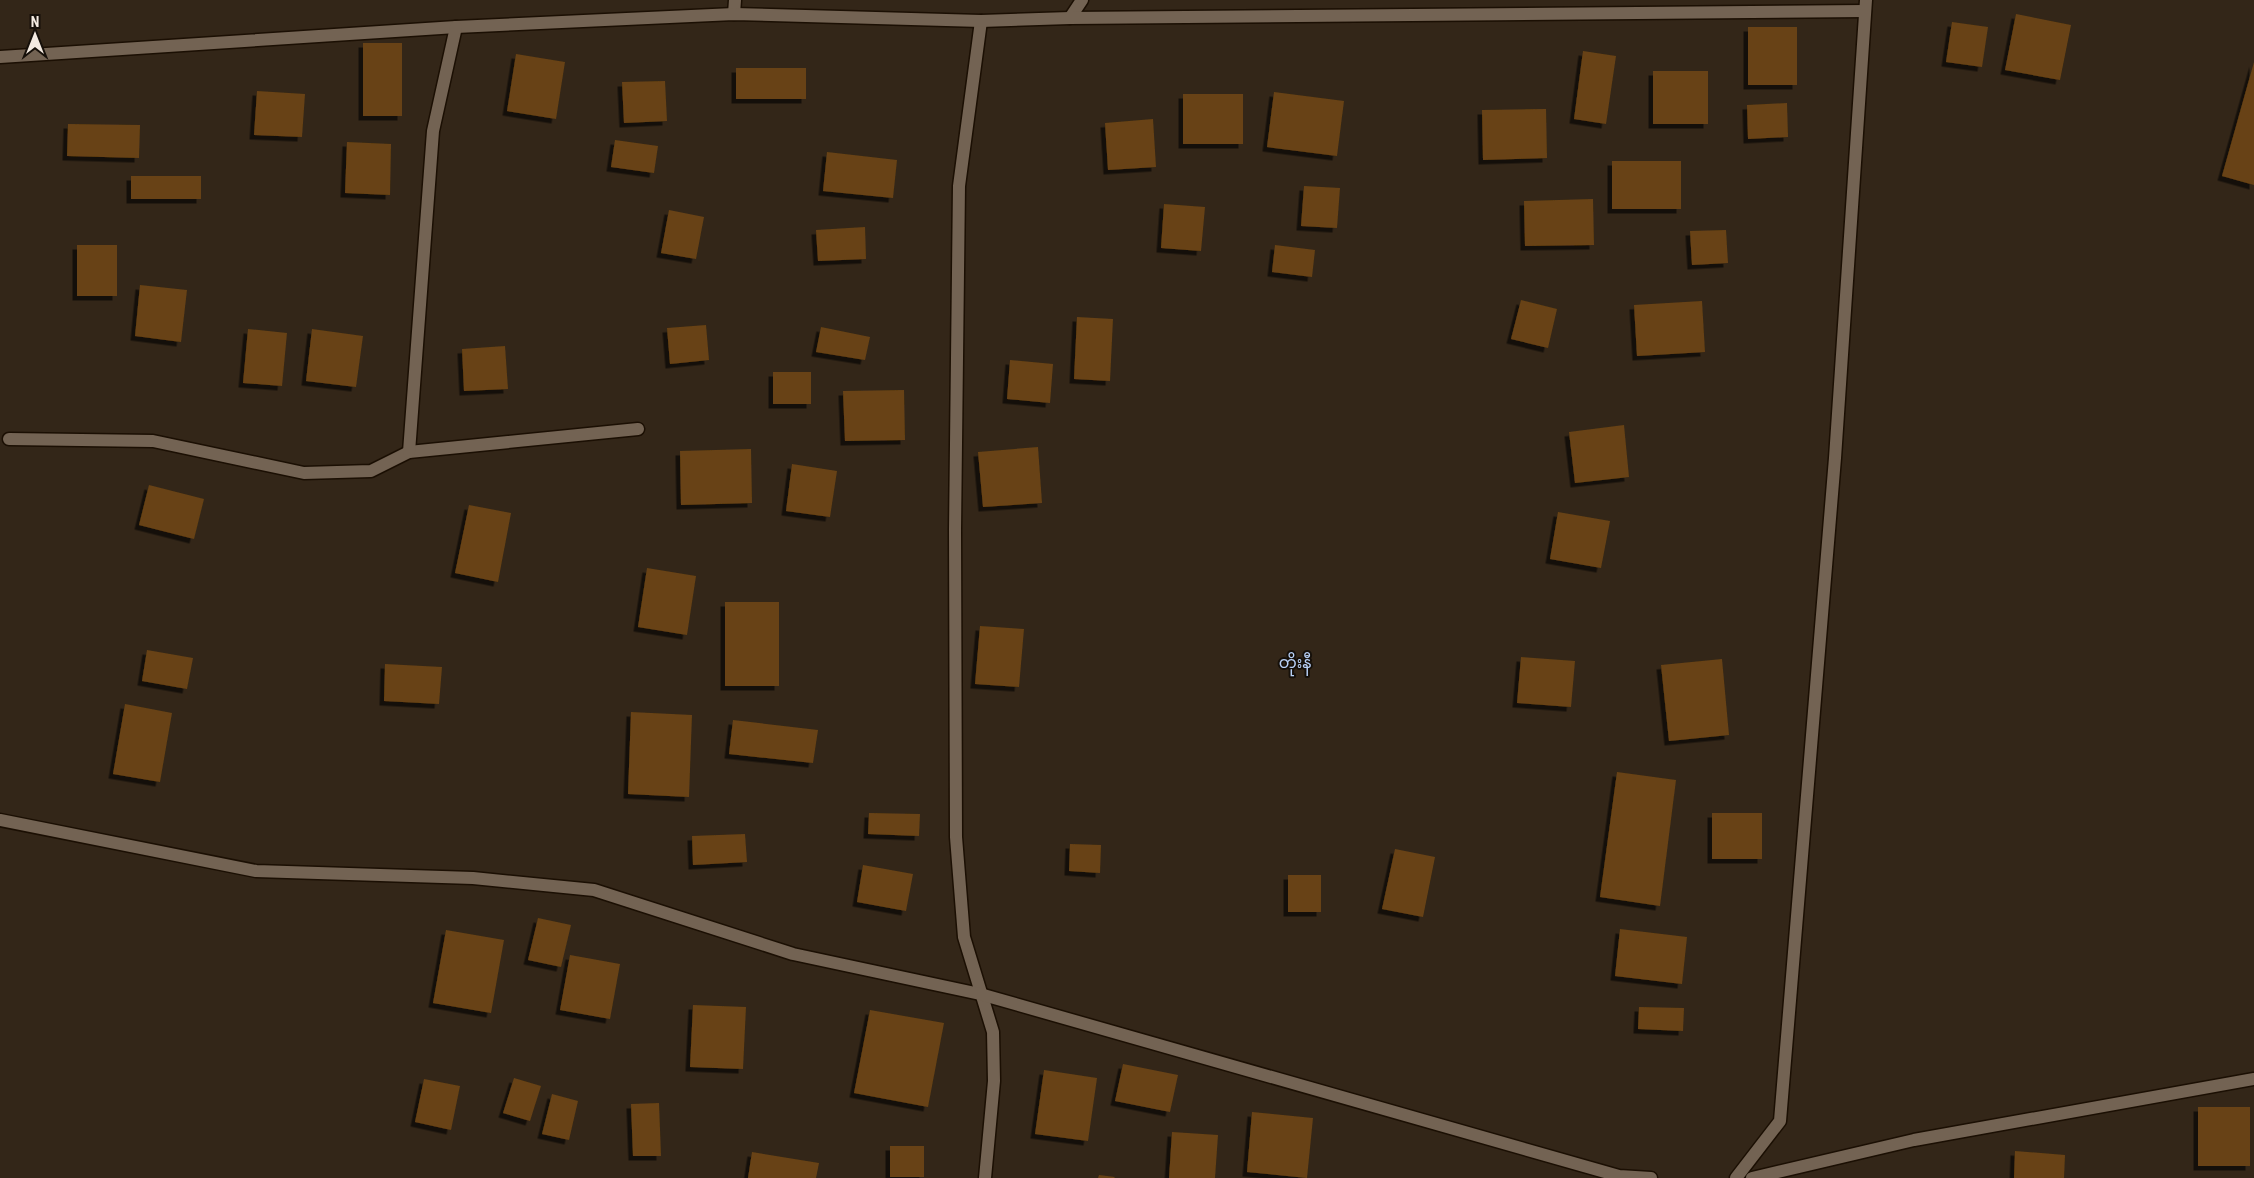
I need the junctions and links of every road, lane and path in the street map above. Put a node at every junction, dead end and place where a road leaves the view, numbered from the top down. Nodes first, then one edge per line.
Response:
1 (734, 0) edge
2 (1082, 0) edge
3 (1865, 6) edge
4 (734, 14) junction
5 (1070, 18) junction
6 (981, 21) junction
7 (456, 27) junction
8 (0, 57) edge
9 (638, 428) dead end
10 (9, 439) dead end
11 (409, 452) junction
12 (0, 820) edge
13 (980, 994) junction
14 (2254, 1079) edge
15 (984, 1178) edge
16 (1651, 1178) edge
17 (1736, 1178) edge
18 (1752, 1178) edge

1 - 4 street
2 - 5 street
3 - 5 street
3 - 17 street
4 - 6 street
4 - 7 street
5 - 6 street
6 - 13 street
7 - 8 street
7 - 11 street
9 - 11 street
10 - 11 street
12 - 13 street
13 - 15 street
13 - 16 street
14 - 18 street

